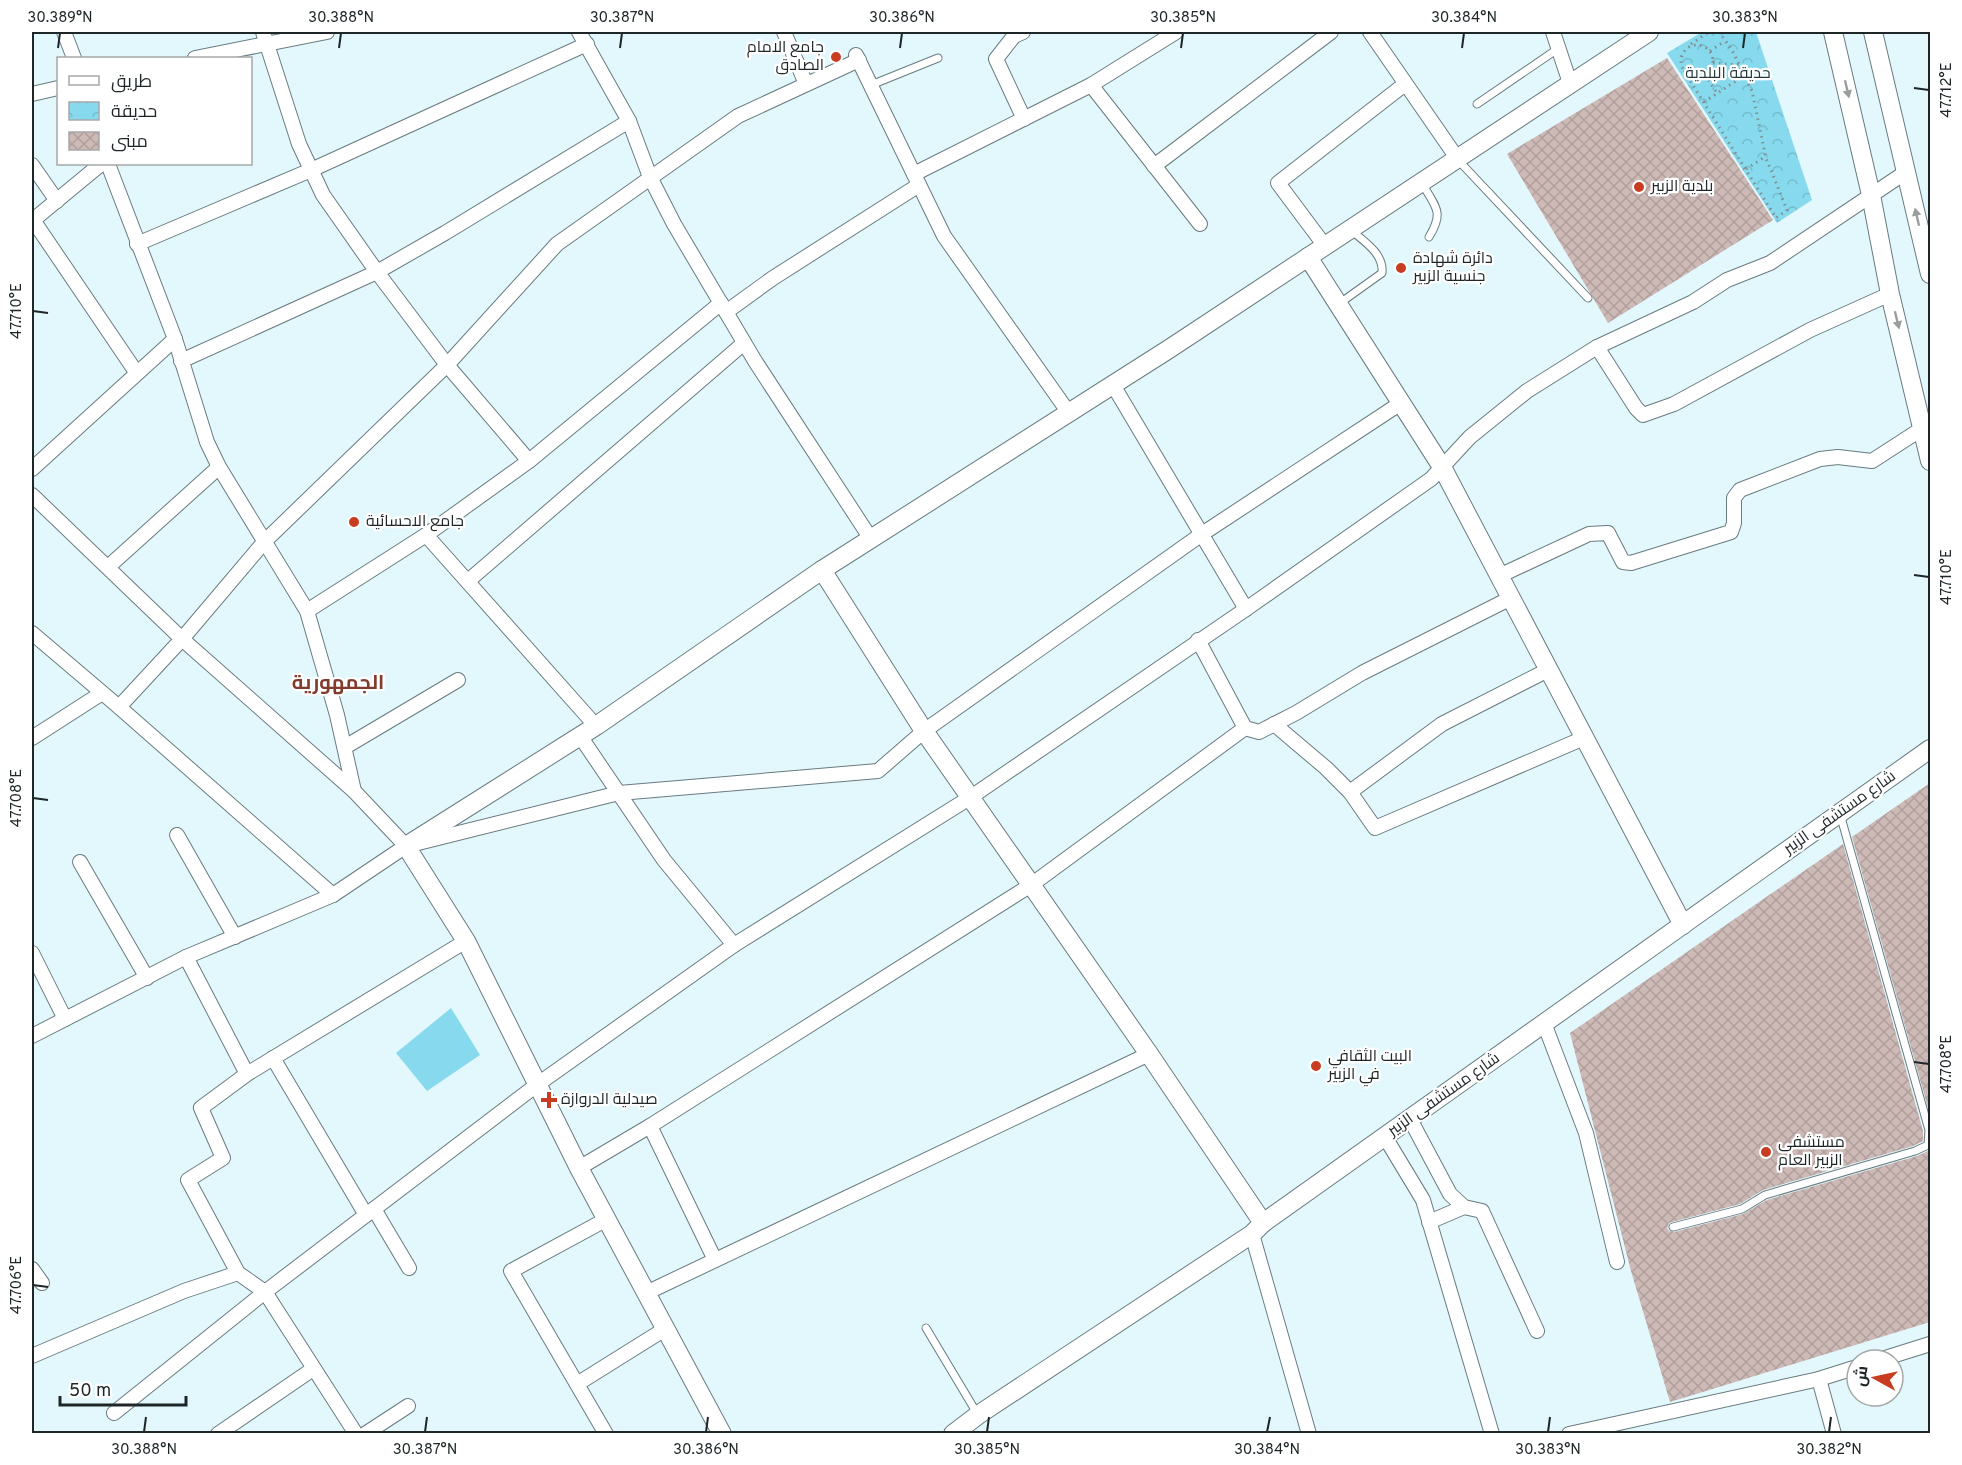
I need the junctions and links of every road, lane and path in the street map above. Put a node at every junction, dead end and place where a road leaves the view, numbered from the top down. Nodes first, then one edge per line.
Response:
1 (64, 32) edge
2 (327, 32) edge
3 (784, 32) edge
4 (1023, 32) edge
5 (1176, 32) edge
6 (1331, 32) edge
7 (1370, 32) edge
8 (1553, 32) edge
9 (1649, 32) edge
10 (1709, 32) edge
11 (1719, 32) edge
12 (1833, 32) edge
13 (1873, 32) edge
14 (265, 37) edge
15 (583, 38) edge
16 (1725, 41) junction
17 (1687, 47) junction
18 (1558, 48) junction
19 (1710, 51) junction
20 (74, 57) edge
21 (198, 57) edge
22 (938, 58) dead end
23 (1713, 63) junction
24 (1740, 65) junction
25 (1684, 71) junction
26 (1705, 75) junction
27 (1746, 75) junction
28 (1570, 83) junction
29 (807, 84) junction
30 (1405, 84) junction
31 (871, 85) junction
32 (1091, 85) junction
33 (57, 88) edge
34 (1717, 93) junction
35 (32, 94) edge
36 (1704, 102) junction
37 (1477, 104) dead end
38 (1024, 119) junction
39 (629, 121) junction
40 (1766, 156) junction
41 (1457, 158) junction
42 (32, 165) edge
43 (100, 165) edge
44 (108, 165) edge
45 (1154, 166) junction
46 (1746, 169) junction
47 (311, 170) junction
48 (1906, 172) junction
49 (650, 177) junction
50 (917, 180) junction
51 (1421, 182) junction
52 (1871, 195) junction
53 (57, 201) junction
54 (32, 221) edge
55 (1200, 224) dead end
56 (1351, 229) junction
57 (1429, 237) dead end
58 (137, 244) junction
59 (1325, 246) junction
60 (1308, 257) junction
61 (376, 272) junction
62 (1930, 274) edge
63 (1890, 294) junction
64 (1588, 298) dead end
65 (1338, 305) junction
66 (723, 307) junction
67 (175, 339) junction
68 (744, 343) junction
69 (1597, 347) junction
70 (181, 361) junction
71 (447, 365) junction
72 (136, 372) junction
73 (1113, 385) junction
74 (1401, 403) junction
75 (1069, 413) junction
76 (1923, 428) junction
77 (530, 461) junction
78 (1930, 461) edge
79 (219, 467) junction
80 (1442, 467) junction
81 (32, 469) edge
82 (32, 495) edge
83 (1202, 534) junction
84 (426, 535) junction
85 (871, 539) junction
86 (265, 541) junction
87 (108, 567) junction
88 (822, 570) junction
89 (1499, 576) junction
90 (468, 581) junction
91 (1511, 598) junction
92 (1246, 609) junction
93 (307, 611) junction
94 (32, 633) edge
95 (182, 639) junction
96 (1198, 640) junction
97 (1548, 670) junction
98 (458, 680) dead end
99 (102, 693) junction
100 (119, 707) junction
101 (1274, 724) junction
102 (1245, 728) junction
103 (588, 731) junction
104 (924, 731) junction
105 (32, 738) edge
106 (1584, 738) junction
107 (345, 747) junction
108 (1930, 749) edge
109 (354, 791) junction
110 (1350, 792) junction
111 (619, 793) junction
112 (971, 797) junction
113 (1840, 814) junction
114 (177, 835) dead end
115 (406, 846) junction
116 (80, 862) dead end
117 (1031, 885) junction
118 (333, 895) junction
119 (1683, 925) junction
120 (236, 937) junction
121 (466, 941) junction
122 (734, 945) junction
123 (32, 953) edge
124 (186, 957) junction
125 (147, 978) junction
126 (66, 1019) junction
127 (1544, 1023) junction
128 (32, 1036) edge
129 (1149, 1054) junction
130 (273, 1058) junction
131 (247, 1074) junction
132 (538, 1084) junction
133 (1410, 1119) junction
134 (650, 1126) junction
135 (1385, 1137) junction
136 (579, 1168) junction
137 (1464, 1207) junction
138 (370, 1212) junction
139 (607, 1219) junction
140 (1429, 1222) junction
141 (1673, 1227) dead end
142 (1258, 1228) junction
143 (715, 1260) junction
144 (1617, 1262) dead end
145 (409, 1268) dead end
146 (32, 1269) edge
147 (238, 1273) junction
148 (42, 1283) dead end
149 (265, 1292) junction
150 (646, 1293) junction
151 (926, 1328) dead end
152 (665, 1329) junction
153 (1537, 1331) dead end
154 (1930, 1344) edge
155 (1905, 1352) edge
156 (32, 1356) edge
157 (313, 1369) junction
158 (1845, 1371) edge
159 (1819, 1379) junction
160 (577, 1384) junction
161 (408, 1406) dead end
162 (114, 1413) dead end
163 (978, 1415) junction
164 (218, 1434) edge
165 (356, 1434) edge
166 (365, 1434) edge
167 (606, 1434) edge
168 (722, 1434) edge
169 (953, 1434) edge
170 (1310, 1434) edge
171 (1492, 1434) edge
172 (1569, 1434) edge
173 (1834, 1434) edge

1 - 20 street
2 - 14 street
3 - 29 street
4 - 38 street
5 - 32 street
6 - 45 street
7 - 30 street
8 - 18 street
9 - 28 street
10 - 17 path
11 - 16 path
12 -> 52 street
13 - 48 street
14 - 21 street
14 - 47 street
15 - 39 street
15 - 47 street
16 - 19 path
16 - 24 path
17 - 19 path
17 - 25 path
18 - 28 street
18 - 37 lane
19 - 23 path
22 - 31 lane
23 - 24 path
23 - 26 path
24 - 27 path
25 - 26 path
25 - 36 path
26 - 34 path
27 - 34 path
27 - 40 path
28 - 41 street
29 - 31 street
29 - 49 street
30 - 41 street
30 - 59 street
31 - 50 street
32 - 38 street
32 - 45 street
33 - 35 street
34 - 36 path
36 - 46 path
38 - 50 street
39 - 49 street
39 - 61 street
40 - 46 path
40 - 46 path
41 - 51 street
41 - 64 lane
42 - 53 street
43 - 53 street
44 - 58 street
45 - 55 street
47 - 58 street
47 - 61 street
48 - 52 street
62 -> 48 street
49 - 66 street
49 - 71 street
50 - 66 street
50 - 75 street
51 - 56 street
51 - 57 lane
52 - 63 street
52 - 69 street
53 - 54 street
54 - 72 street
56 - 59 street
56 - 65 lane
58 - 67 street
59 - 60 street
60 - 65 street
60 - 73 street
61 - 70 street
61 - 71 street
63 - 69 street
63 -> 76 street
65 - 74 street
66 - 68 street
66 - 77 street
67 - 70 street
67 - 72 street
68 - 85 street
68 - 90 street
69 - 80 street
70 - 79 street
71 - 77 street
71 - 86 street
72 - 81 street
73 - 75 street
73 - 83 street
74 - 80 street
74 - 83 street
75 - 85 street
76 - 78 street
76 - 89 street
77 - 84 street
79 - 86 street
79 - 87 street
80 - 89 street
80 - 92 street
82 - 87 street
83 - 92 street
83 - 104 street
84 - 90 street
84 - 93 street
85 - 88 street
86 - 93 street
86 - 95 street
87 - 95 street
88 - 103 street
88 - 104 street
89 - 91 street
90 - 103 street
91 - 97 street
91 - 101 street
92 - 96 street
93 - 107 street
94 - 99 street
95 - 100 street
95 - 109 street
96 - 102 street
96 - 112 street
97 - 106 street
97 - 110 street
98 - 107 street
99 - 100 street
99 - 105 street
100 - 118 street
101 - 102 street
101 - 110 street
102 - 117 street
103 - 111 street
103 - 115 street
104 - 111 street
104 - 112 street
106 - 110 street
106 - 119 street
107 - 109 street
108 - 113 street, شارع مستشفى الزبير
109 - 115 street
111 - 115 street
111 - 122 street
112 - 117 street
112 - 122 street
113 - 119 street, شارع مستشفى الزبير
113 - 141 lane
114 - 120 street
115 - 118 street
115 - 121 street
116 - 125 street
117 - 129 street
117 - 134 street
118 - 120 street
119 - 127 street, شارع مستشفى الزبير
120 - 124 street
121 - 130 street
121 - 132 street
122 - 132 street
123 - 126 street
124 - 125 street
124 - 131 street
125 - 126 street
126 - 128 street
127 - 133 street, شارع مستشفى الزبير
127 - 144 street
129 - 142 street
129 - 143 street
130 - 131 street
130 - 138 street
131 - 147 street
132 - 136 street
132 - 138 street
133 - 135 street, شارع مستشفى الزبير
133 - 137 street
134 - 136 street
134 - 143 street
135 - 140 street
135 - 142 street, شارع مستشفى الزبير
136 - 139 street
137 - 140 street
137 - 153 street
138 - 145 street
138 - 149 street
139 - 150 street
139 - 160 street
140 - 171 street
142 - 163 street, شارع مستشفى الزبير
142 - 170 street
143 - 150 street
146 - 148 street
147 - 149 street
147 - 156 street
149 - 157 street
149 - 162 street
150 - 152 street
151 - 163 lane
152 - 160 street
152 - 168 street
154 - 155 street
157 - 164 street
157 - 165 street
158 - 159 street
159 - 172 street
159 - 173 street
160 - 167 street
161 - 166 street
163 - 169 street, شارع مستشفى الزبير

